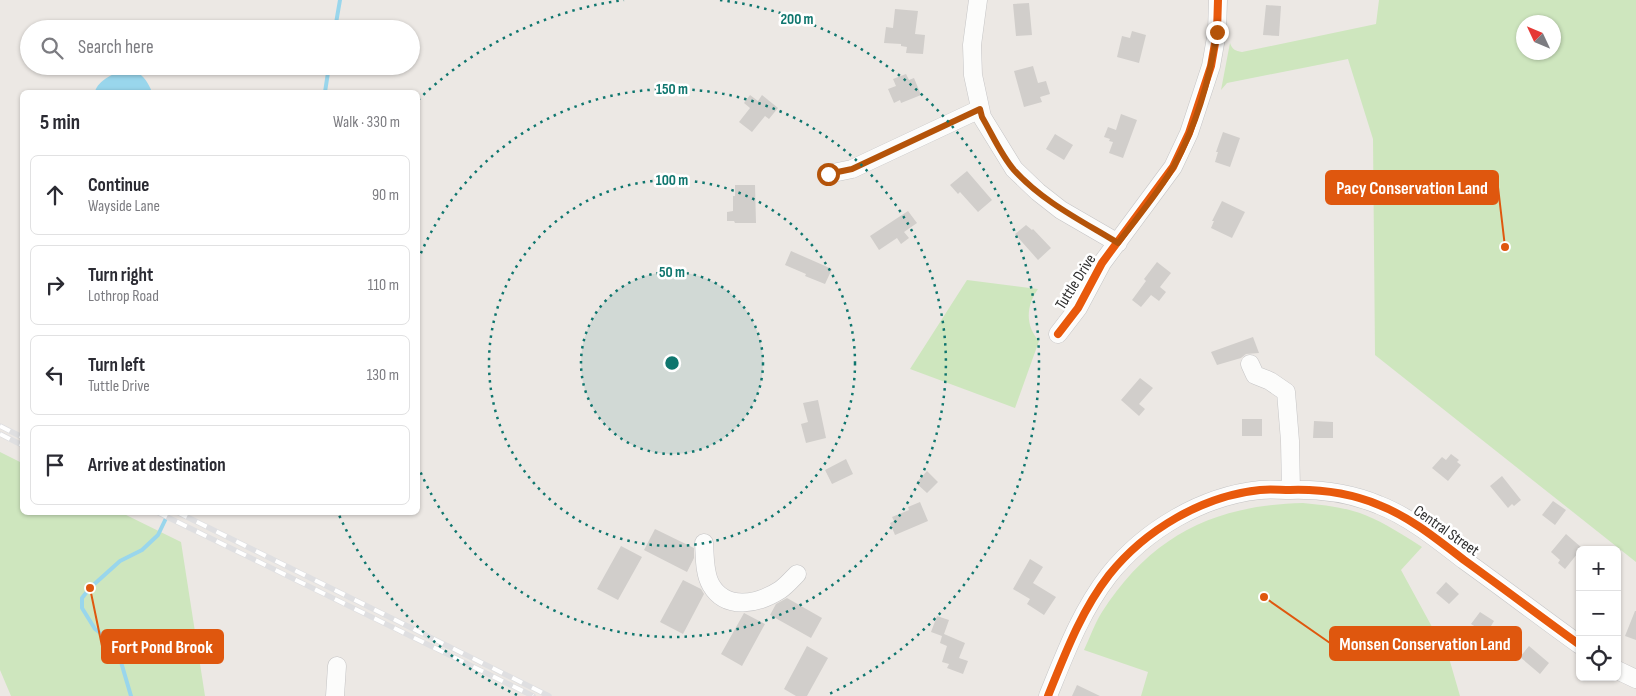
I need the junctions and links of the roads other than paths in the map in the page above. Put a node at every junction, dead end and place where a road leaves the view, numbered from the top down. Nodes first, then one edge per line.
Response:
1 (978, 0) edge
2 (1218, 0) edge
3 (980, 109) junction
4 (828, 174) dead end
5 (1118, 243) junction
6 (1058, 334) dead end
7 (1250, 364) dead end
8 (1291, 490) junction
9 (704, 543) dead end
10 (797, 574) dead end
11 (1576, 642) edge
12 (337, 666) dead end
13 (1621, 672) edge
14 (1636, 679) edge
15 (335, 696) edge
16 (1048, 696) edge

1 - 3 street
2 - 5 street, Tuttle Drive
3 - 4 street
3 - 5 street
5 - 6 street, Tuttle Drive
7 - 8 street
8 - 11 street, Central Street
8 - 16 street, Central Street
9 - 10 street
12 - 15 street
13 - 14 street

